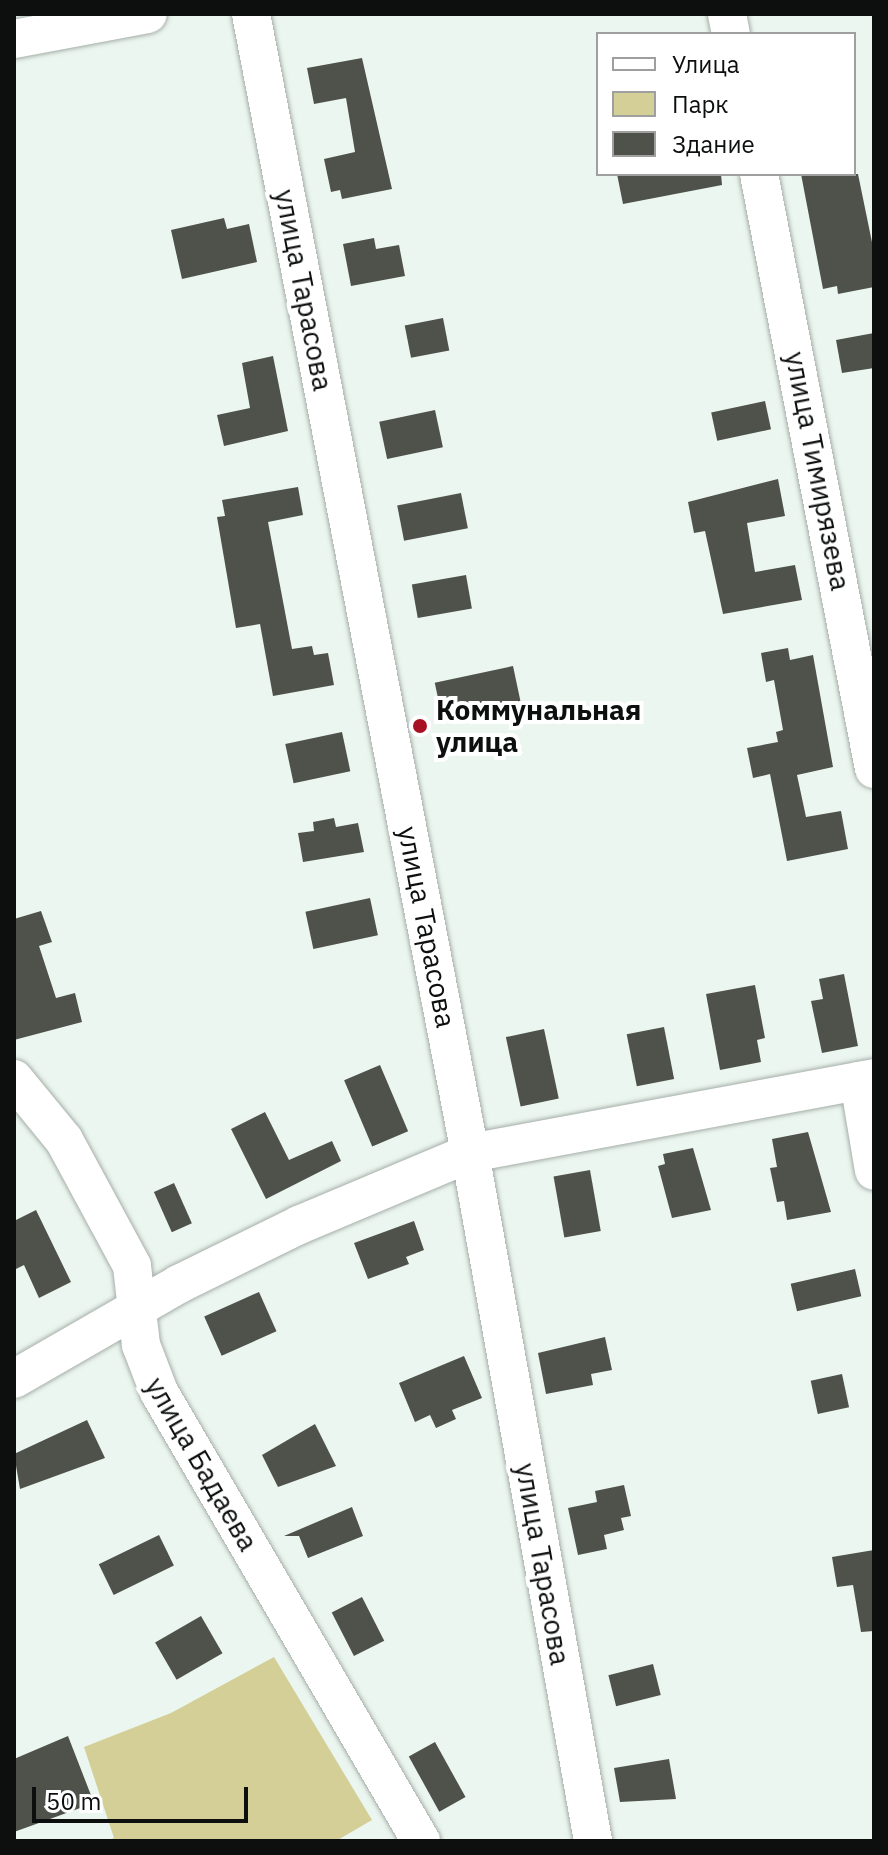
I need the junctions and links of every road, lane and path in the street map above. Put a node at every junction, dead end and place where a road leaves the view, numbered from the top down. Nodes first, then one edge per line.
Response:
1 (148, 14) edge
2 (251, 14) edge
3 (14, 39) edge
4 (759, 176) edge
5 (874, 769) edge
6 (14, 1079) edge
7 (866, 1080) edge
8 (470, 1153) junction
9 (874, 1171) edge
10 (139, 1307) junction
11 (14, 1379) edge
12 (421, 1841) edge
13 (593, 1841) edge

1 - 3 street
2 - 8 street, улица Тарасова
4 - 5 street, улица Тимирязева
6 - 10 street, улица Бадаева
7 - 8 street
7 - 9 street
8 - 10 street
8 - 13 street, улица Тарасова
10 - 11 street
10 - 12 street, улица Бадаева

